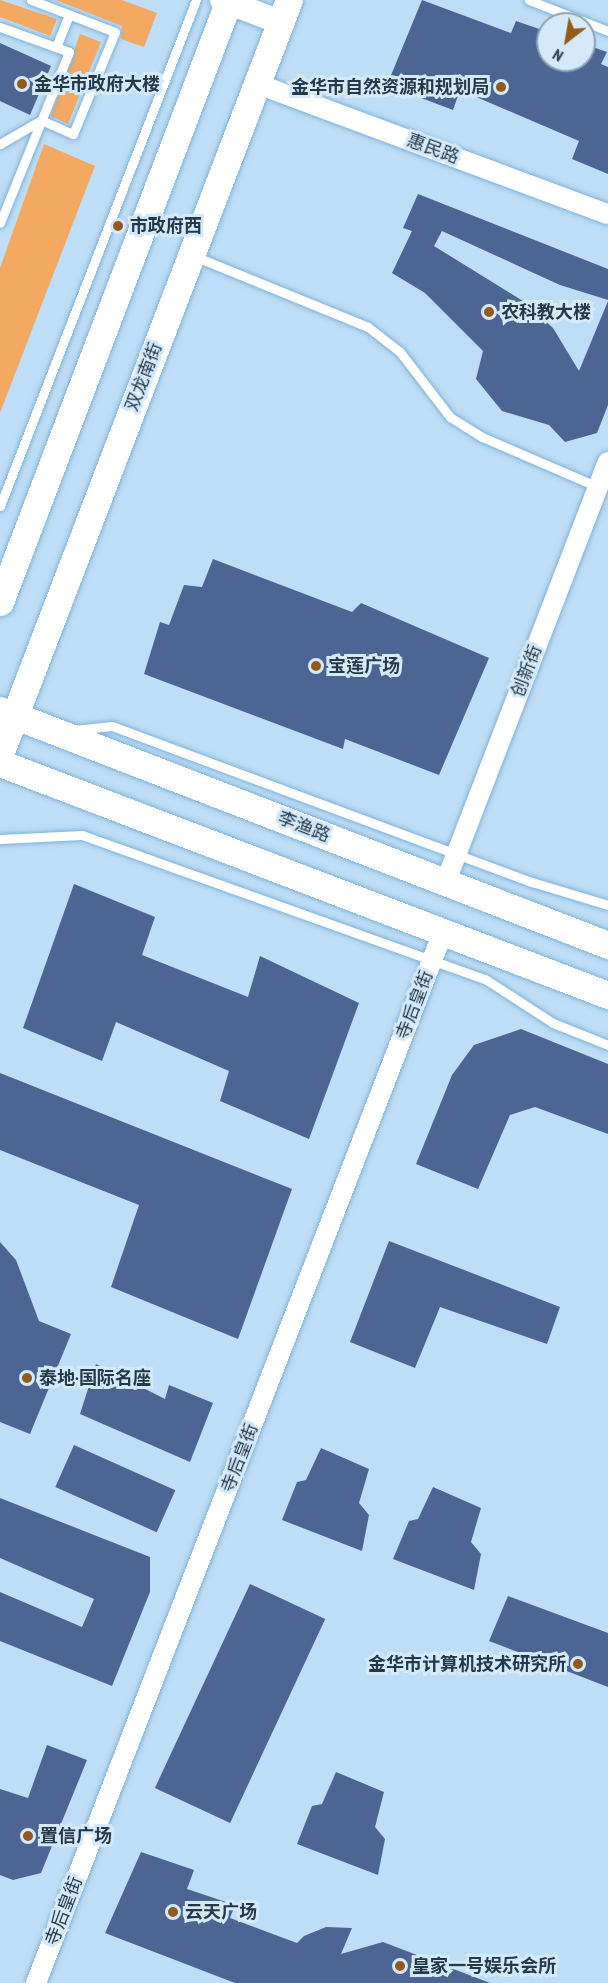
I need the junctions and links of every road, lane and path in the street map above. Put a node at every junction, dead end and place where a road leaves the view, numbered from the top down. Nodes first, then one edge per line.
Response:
1 (31, 0) edge
2 (196, 0) edge
3 (529, 0) edge
4 (226, 1) edge
5 (285, 11) edge
6 (69, 14) junction
7 (0, 27) edge
8 (608, 31) edge
9 (56, 47) junction
10 (258, 84) junction
11 (41, 120) junction
12 (0, 144) edge
13 (608, 214) edge
14 (0, 223) edge
15 (191, 255) junction
16 (608, 462) edge
17 (598, 487) junction
18 (0, 506) edge
19 (0, 602) edge
20 (6, 713) edge
21 (53, 731) junction
22 (0, 754) edge
23 (0, 764) edge
24 (0, 839) edge
25 (457, 854) junction
26 (446, 881) junction
27 (608, 905) edge
28 (443, 932) junction
29 (608, 945) edge
30 (433, 960) junction
31 (608, 995) edge
32 (608, 1045) edge
33 (36, 1983) edge

1 - 6 lane
2 - 18 lane
3 - 8 lane
4 - 5 street
4 - 19 main road
5 - 10 main road, 双龙南街
6 - 9 lane
6 - 11 lane
7 - 9 lane
9 - 11 lane
10 - 13 street, 惠民路
10 - 15 main road, 双龙南街
11 - 12 lane
11 - 14 lane
15 - 17 lane
15 - 20 main road, 双龙南街
16 - 17 street, 创新街
17 - 25 street, 创新街
20 - 21 main road, 李渔路
20 - 22 main road, 双龙南街
21 - 25 lane
21 - 26 main road, 李渔路
23 - 28 main road
24 - 30 lane
25 - 26 street, 创新街
25 - 27 lane
26 - 29 main road, 李渔路
28 - 30 street, 寺后皇街
28 - 31 main road
30 - 32 lane
30 - 33 street, 寺后皇街

